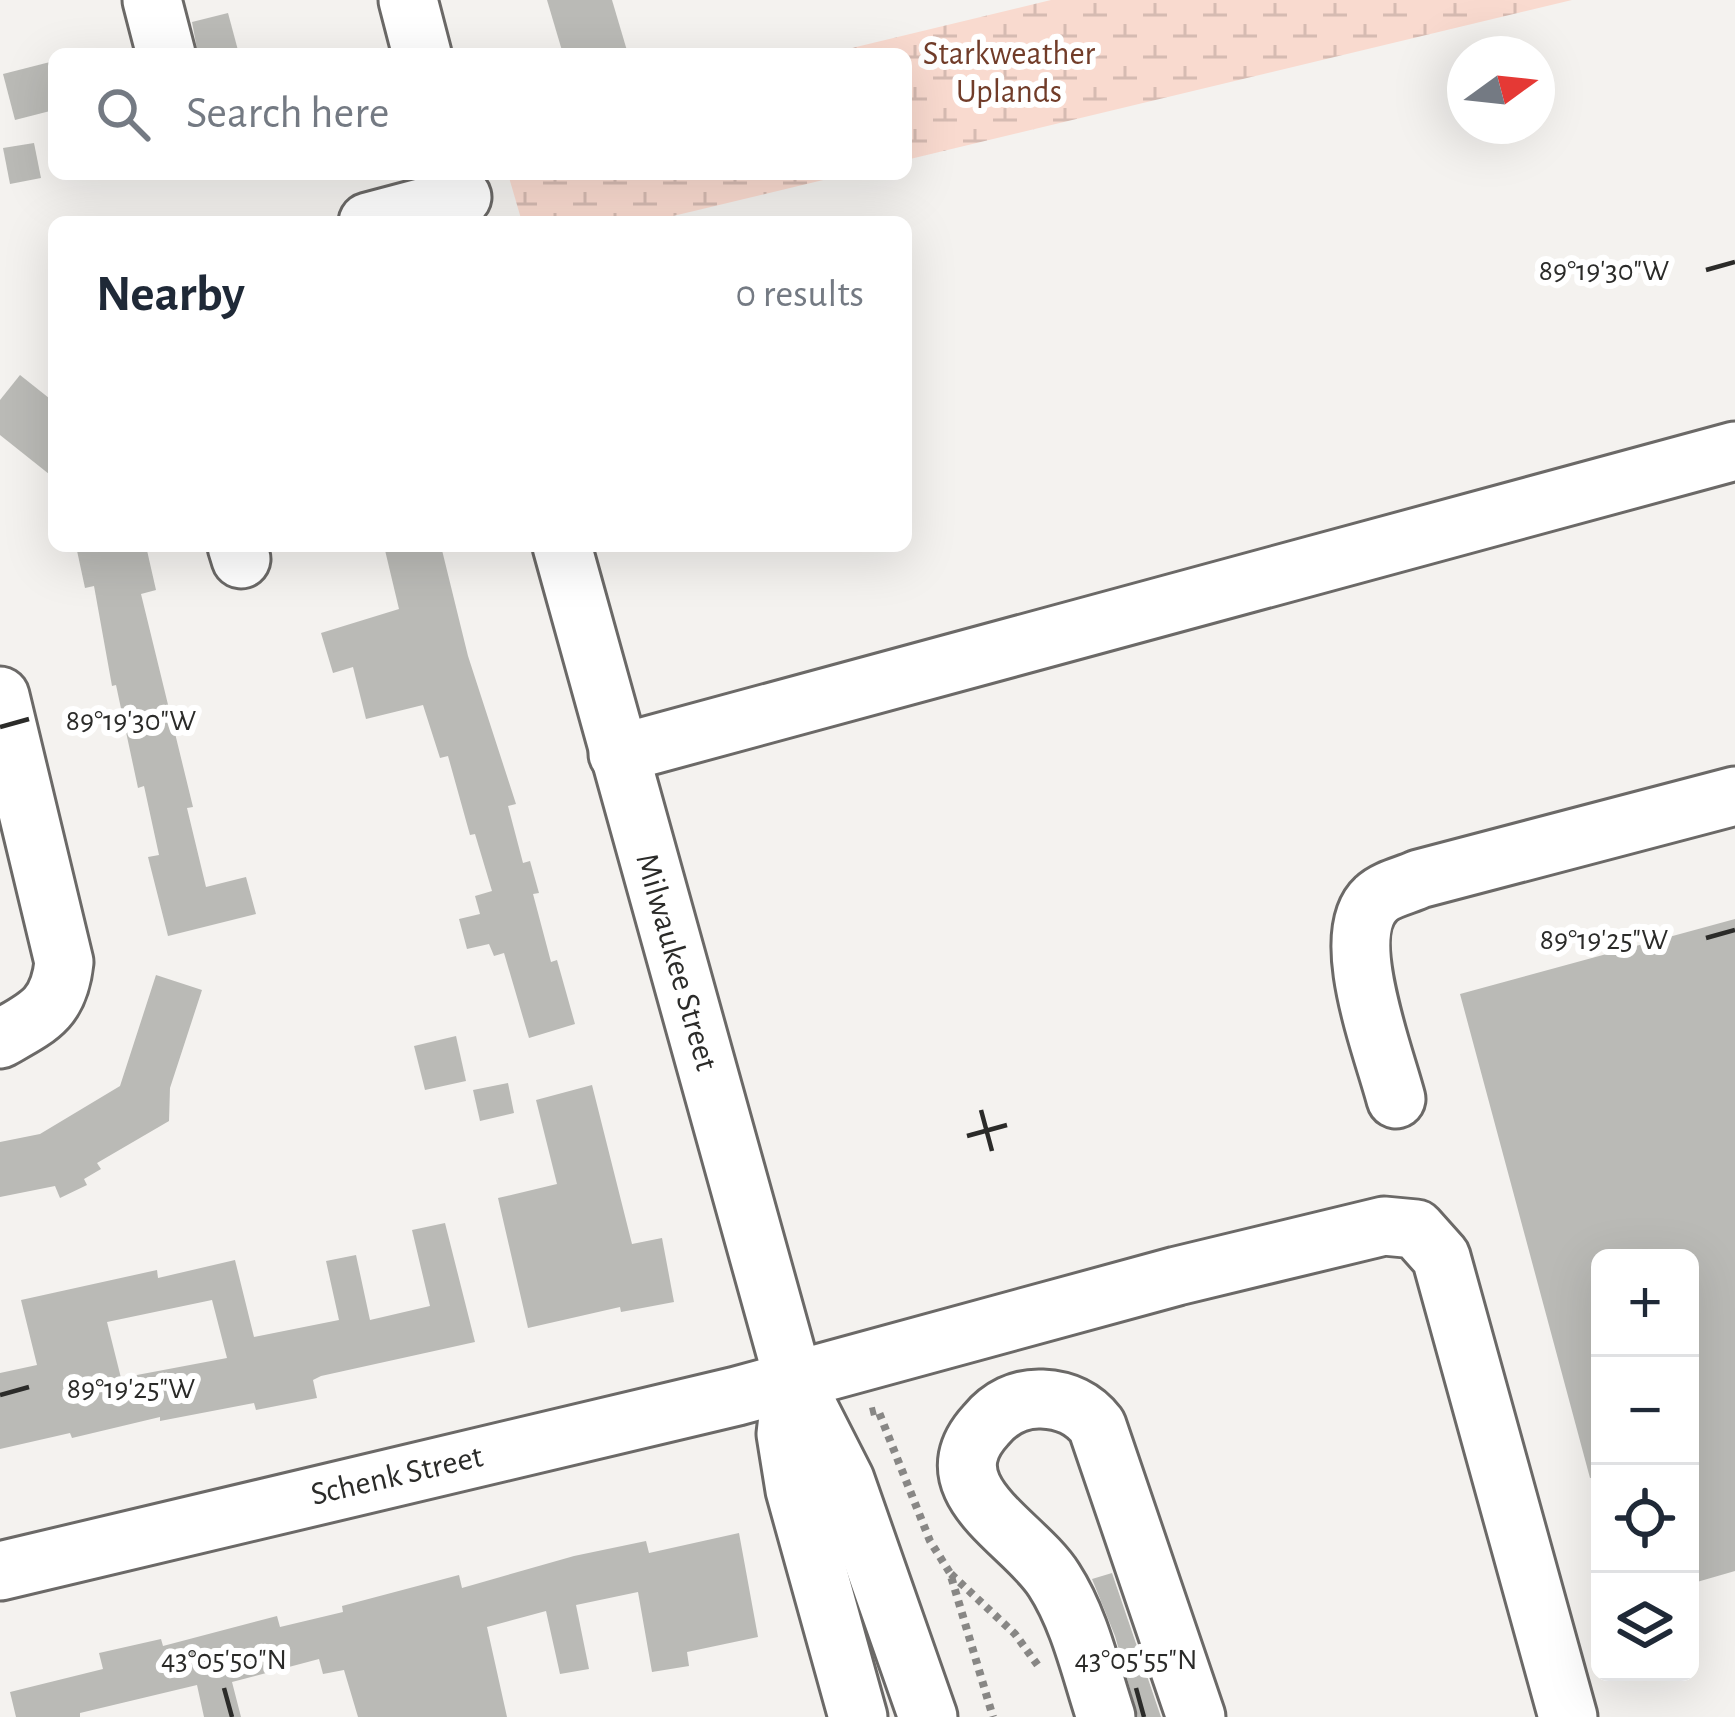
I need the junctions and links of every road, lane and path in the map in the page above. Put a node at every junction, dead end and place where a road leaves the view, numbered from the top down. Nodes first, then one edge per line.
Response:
1 (152, 0) edge
2 (408, 0) edge
3 (164, 48) edge
4 (420, 48) edge
5 (462, 198) edge
6 (392, 216) edge
7 (1735, 451) edge
8 (564, 552) edge
9 (0, 696) edge
10 (618, 754) junction
11 (1735, 796) edge
12 (17, 1029) edge
13 (1396, 1099) dead end
14 (793, 1378) junction
15 (0, 1571) edge
16 (950, 1574) dead end
17 (1043, 1676) dead end
18 (858, 1717) edge
19 (928, 1717) edge
20 (1106, 1717) edge
21 (1196, 1717) edge
22 (1568, 1717) edge

1 - 3 street
2 - 4 street
5 - 6 street
7 - 10 street
8 - 10 street, Milwaukee Street
9 - 12 street
10 - 14 street, Milwaukee Street
11 - 13 street
14 - 15 street, Schenk Street
14 - 18 street, Milwaukee Street
14 - 19 street, Milwaukee Street
14 - 22 street, Schenk Street
16 - 17 path
20 - 21 street

